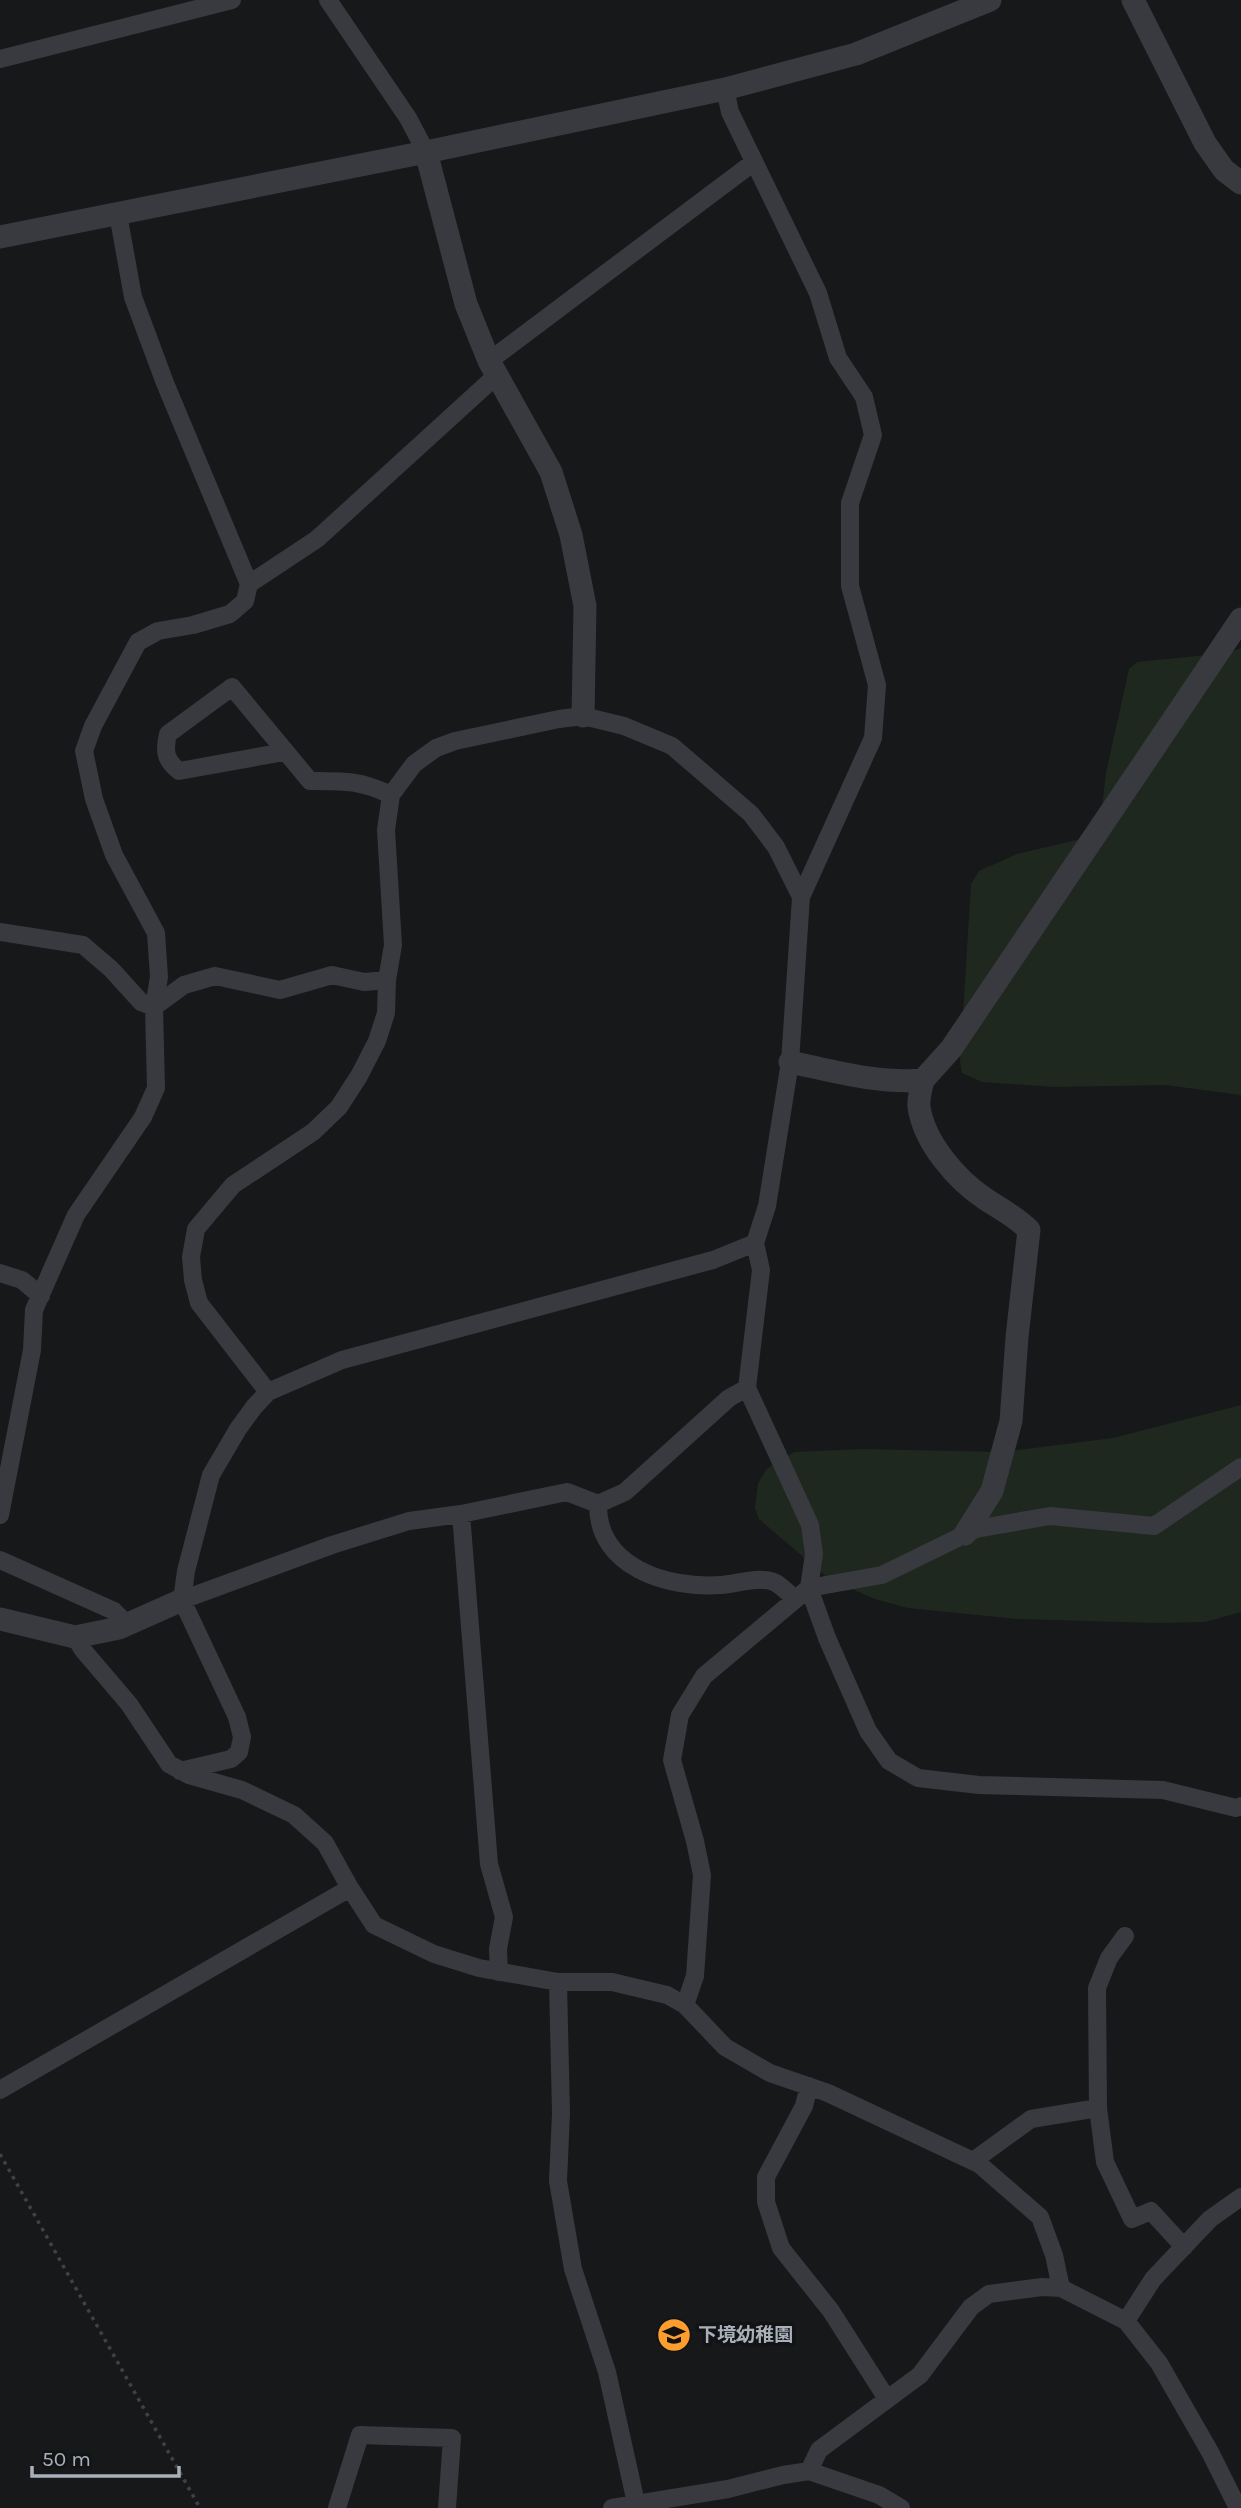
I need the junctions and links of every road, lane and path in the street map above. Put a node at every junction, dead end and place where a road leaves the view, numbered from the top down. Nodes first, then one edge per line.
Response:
1 (232, 0) edge
2 (328, 0) edge
3 (990, 0) edge
4 (1133, 0) edge
5 (0, 59) edge
6 (725, 89) junction
7 (426, 152) junction
8 (754, 162) junction
9 (1241, 183) edge
10 (118, 214) junction
11 (0, 237) edge
12 (493, 368) junction
13 (249, 584) junction
14 (1241, 619) edge
15 (583, 716) junction
16 (284, 752) junction
17 (391, 795) junction
18 (801, 897) junction
19 (0, 932) edge
20 (387, 980) junction
21 (154, 1007) junction
22 (790, 1062) junction
23 (923, 1080) junction
24 (755, 1243) junction
25 (0, 1273) edge
26 (41, 1296) junction
27 (747, 1388) junction
28 (268, 1392) junction
29 (5, 1462) edge
30 (1241, 1467) edge
31 (598, 1504) junction
32 (461, 1514) junction
33 (0, 1515) edge
34 (965, 1534) junction
35 (0, 1560) edge
36 (802, 1594) junction
37 (182, 1600) junction
38 (0, 1619) edge
39 (127, 1624) junction
40 (75, 1637) junction
41 (180, 1771) junction
42 (1241, 1806) edge
43 (350, 1888) junction
44 (1125, 1936) dead end
45 (499, 1972) junction
46 (558, 1982) junction
47 (685, 2005) junction
48 (809, 2086) junction
49 (0, 2090) edge
50 (1098, 2108) junction
51 (0, 2154) edge
52 (972, 2161) junction
53 (1241, 2197) edge
54 (1184, 2247) junction
55 (1061, 2288) junction
56 (1126, 2321) junction
57 (887, 2399) junction
58 (809, 2471) junction
59 (636, 2503) junction
60 (200, 2508) edge
61 (337, 2508) edge
62 (447, 2508) edge
63 (612, 2508) edge
64 (901, 2508) edge
65 (1238, 2508) edge

1 - 5 street
2 - 7 street
3 - 6 street
4 - 9 street
6 - 7 street
6 - 8 street
7 - 10 street
7 - 12 street
8 - 12 street
8 - 18 street
10 - 11 street
10 - 13 street
12 - 13 street
12 - 15 street
13 - 21 street
14 - 23 street
15 - 17 street
15 - 18 street
16 - 16 street
16 - 17 street
17 - 20 street
18 - 22 street
19 - 21 street
20 - 21 street
20 - 28 street
21 - 26 street
22 - 23 street
22 - 24 street
23 - 34 street
24 - 27 street
24 - 28 street
25 - 26 street
26 - 29 street
27 - 31 street
27 - 36 street
28 - 37 street
29 - 33 street
30 - 34 street
31 - 32 street
31 - 36 street
32 - 37 street
32 - 45 street
34 - 36 street
35 - 39 street
36 - 42 street
36 - 47 street
37 - 39 street
37 - 41 street
38 - 40 street
39 - 40 street
40 - 41 street
41 - 43 street
43 - 45 street
43 - 49 street
44 - 50 street
45 - 46 street
46 - 47 street
46 - 59 street
47 - 48 street
48 - 52 street
48 - 57 street
50 - 52 street
50 - 54 street
51 - 60 path
52 - 55 street
53 - 54 street
54 - 56 street
55 - 56 street
55 - 57 street
56 - 65 street
57 - 58 street
58 - 59 street
58 - 64 street
59 - 63 street
61 - 62 street

